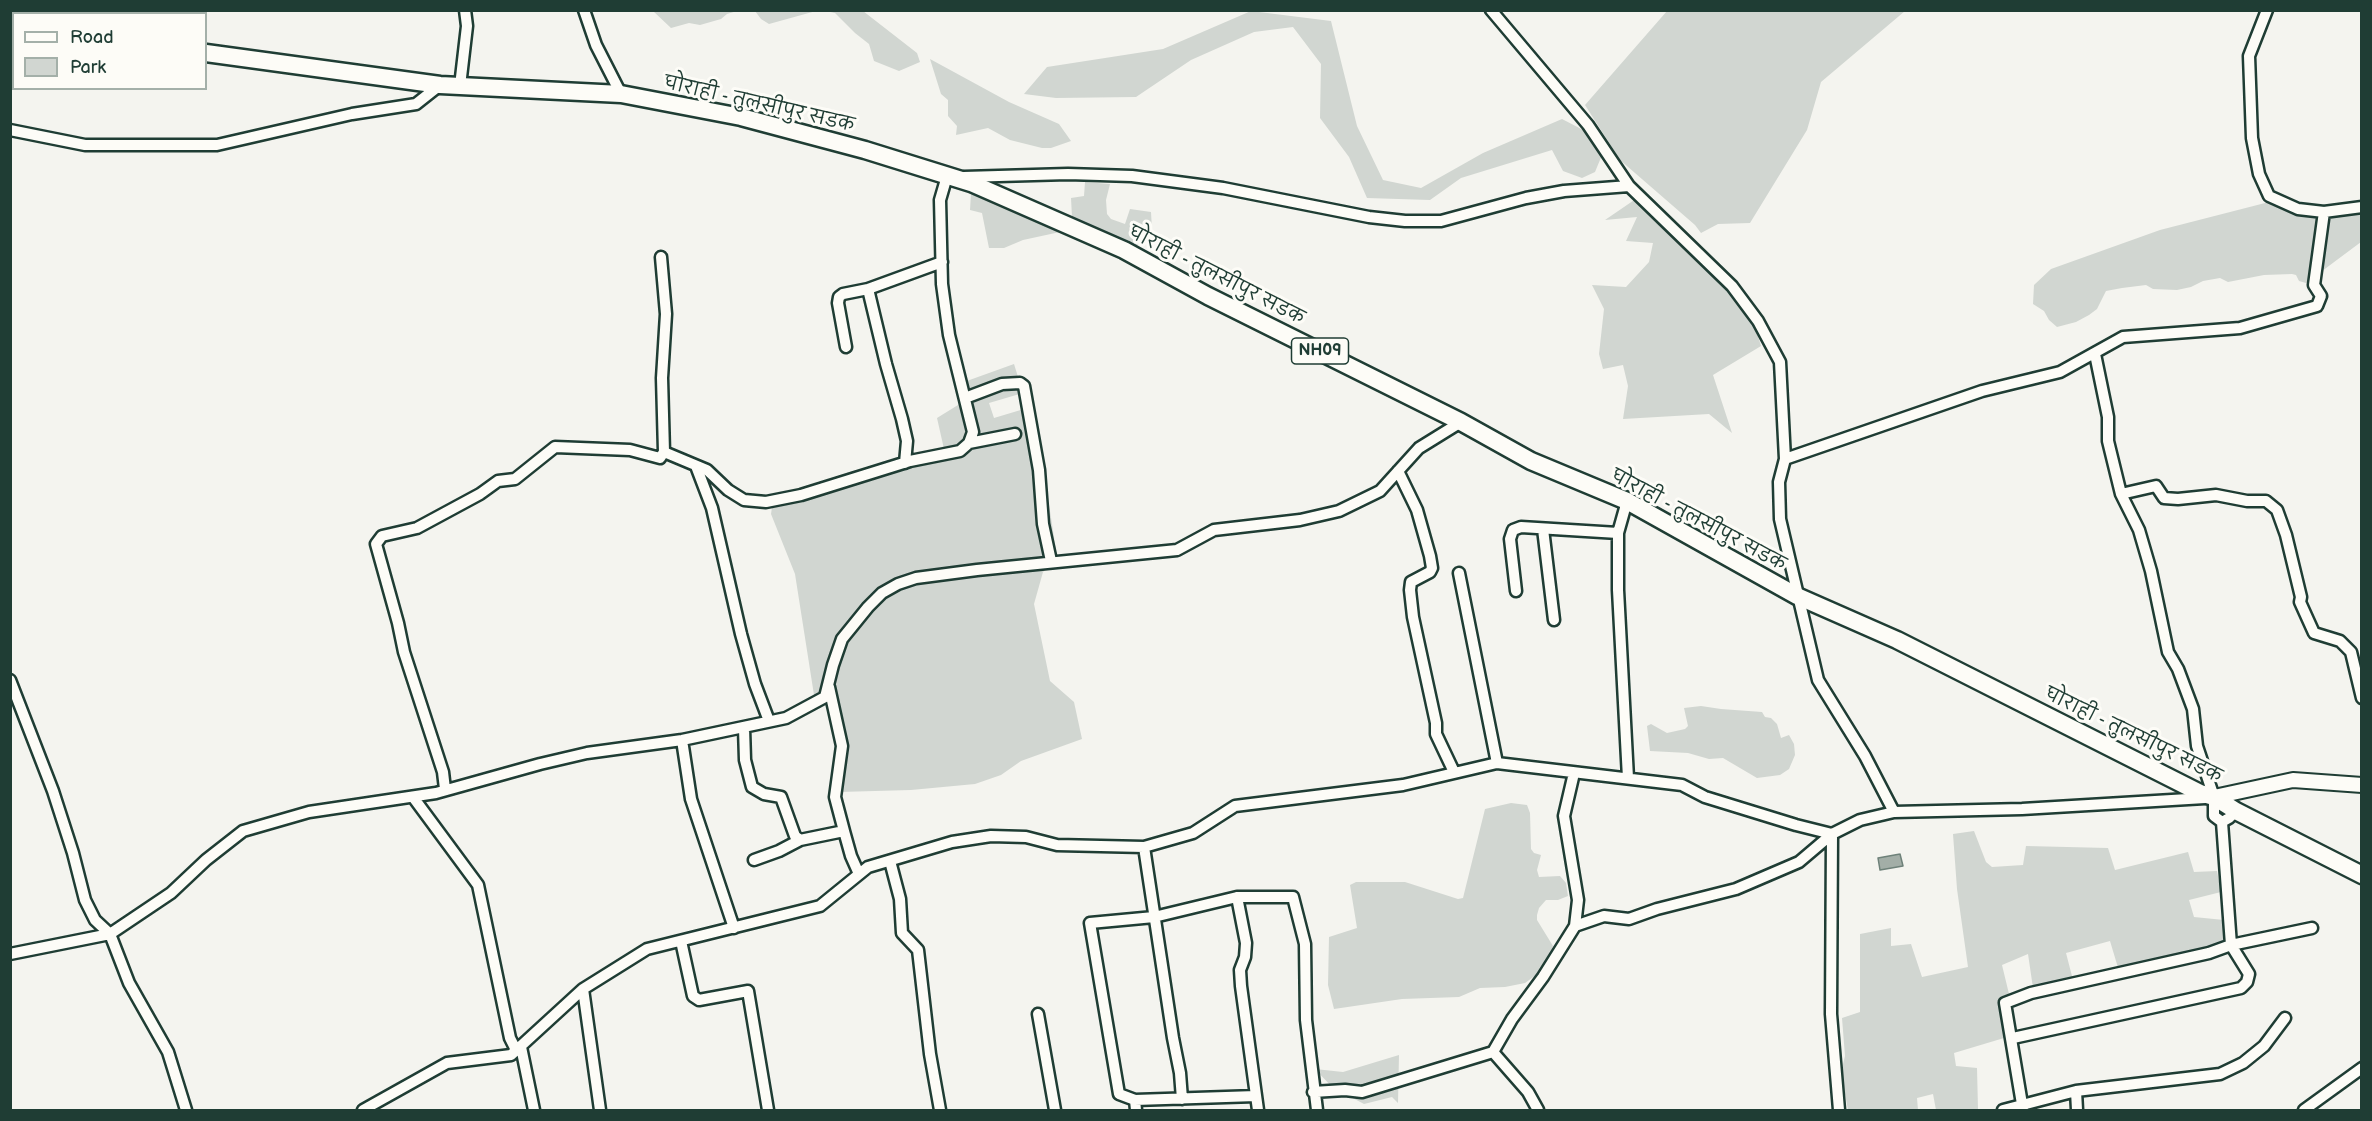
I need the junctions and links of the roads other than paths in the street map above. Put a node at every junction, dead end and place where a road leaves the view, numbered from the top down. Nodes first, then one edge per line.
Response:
1 (465, 10) edge
2 (584, 10) edge
3 (1491, 10) edge
4 (2267, 10) edge
5 (207, 53) edge
6 (440, 85) junction
7 (460, 86) junction
8 (621, 94) junction
9 (10, 130) edge
10 (949, 177) junction
11 (1629, 186) junction
12 (2361, 207) edge
13 (2324, 212) junction
14 (661, 257) dead end
15 (942, 262) junction
16 (868, 289) junction
17 (846, 347) dead end
18 (2095, 354) junction
19 (965, 398) junction
20 (1461, 422) junction
21 (1015, 434) dead end
22 (969, 443) junction
23 (664, 452) junction
24 (1785, 459) junction
25 (905, 463) junction
26 (696, 466) junction
27 (1398, 471) junction
28 (2121, 494) junction
29 (1627, 501) junction
30 (1543, 528) junction
31 (1618, 533) junction
32 (1051, 561) junction
33 (1459, 573) dead end
34 (1516, 591) dead end
35 (1797, 596) junction
36 (1554, 620) dead end
37 (10, 680) edge
38 (829, 687) junction
39 (2361, 698) edge
40 (770, 721) junction
41 (744, 728) junction
42 (682, 740) junction
43 (1497, 763) junction
44 (1454, 772) junction
45 (1574, 773) junction
46 (1628, 778) junction
47 (2361, 785) edge
48 (445, 789) junction
49 (413, 797) junction
50 (2214, 797) junction
51 (2236, 811) junction
52 (1893, 812) junction
53 (2222, 822) junction
54 (844, 831) junction
55 (1832, 834) junction
56 (800, 840) junction
57 (1144, 847) junction
58 (754, 860) dead end
59 (890, 861) junction
60 (859, 874) junction
61 (2361, 875) edge
62 (1237, 897) junction
63 (1154, 916) junction
64 (1575, 926) junction
65 (734, 928) junction
66 (2312, 928) dead end
67 (110, 934) junction
68 (681, 941) junction
69 (2231, 945) junction
70 (10, 954) edge
71 (583, 989) junction
72 (1038, 1014) dead end
73 (2285, 1018) dead end
74 (2013, 1038) junction
75 (519, 1048) junction
76 (1493, 1052) junction
77 (2361, 1068) edge
78 (2076, 1091) junction
79 (1313, 1092) junction
80 (1256, 1096) junction
81 (1182, 1099) junction
82 (1136, 1105) edge
83 (2023, 1108) edge
84 (186, 1110) edge
85 (363, 1110) edge
86 (534, 1110) edge
87 (600, 1110) edge
88 (768, 1110) edge
89 (940, 1110) edge
90 (1055, 1110) edge
91 (1258, 1110) edge
92 (1317, 1110) edge
93 (1538, 1110) edge
94 (1839, 1110) edge
95 (2003, 1110) edge
96 (2077, 1110) edge
97 (2304, 1110) edge

1 - 7 street
2 - 8 street
3 - 11 street
4 - 13 street
5 - 6 main road, घोराही - तुलसीपुर सडक / NH09
6 - 7 main road, घोराही - तुलसीपुर सडक / NH09
6 - 9 street
7 - 8 main road, घोराही - तुलसीपुर सडक / NH09
8 - 10 main road, घोराही - तुलसीपुर सडक / NH09
10 - 11 street
10 - 15 street
10 - 20 main road, घोराही - तुलसीपुर सडक / NH09
11 - 24 street
12 - 13 street
13 - 18 street
14 - 23 street
15 - 16 street
15 - 19 street
16 - 17 street
16 - 25 street
18 - 24 street
18 - 28 street
19 - 22 street
19 - 32 street
20 - 27 street
20 - 29 main road, घोराही - तुलसीपुर सडक / NH09
21 - 22 street
22 - 25 street
23 - 26 street
23 - 48 street
24 - 35 street
25 - 26 street
26 - 40 street
27 - 32 street
27 - 44 street
28 - 39 street
28 - 50 street
29 - 31 street
29 - 35 main road, घोराही - तुलसीपुर सडक / NH09
30 - 31 street
30 - 34 street
30 - 36 street
31 - 46 street
32 - 38 street
33 - 43 street
35 - 50 main road, घोराही - तुलसीपुर सडक / NH09
35 - 52 street
37 - 67 street
38 - 40 street
38 - 54 street
40 - 41 street
41 - 42 street
41 - 56 street
42 - 48 street
42 - 65 street
43 - 44 street
43 - 45 street
44 - 57 street
45 - 46 street
45 - 64 street
46 - 55 street
47 - 50 street
48 - 49 street
49 - 67 street
49 - 75 street
50 - 51 main road, घोराही - तुलसीपुर सडक / NH09
50 - 52 street
50 - 53 street
51 - 53 street
51 - 61 main road, घोराही - तुलसीपुर सडक / NH09
52 - 55 street
53 - 69 street
54 - 56 street
54 - 60 street
55 - 64 street
55 - 94 street
56 - 58 street
57 - 59 street
57 - 63 street
59 - 60 street
59 - 89 street
60 - 65 street
62 - 63 street
62 - 79 street
62 - 80 street
63 - 81 street
63 - 82 street
64 - 76 street
65 - 68 street
66 - 69 street
67 - 70 street
67 - 84 street
68 - 71 street
68 - 88 street
69 - 74 street
69 - 74 street
71 - 75 street
71 - 87 street
72 - 90 street
73 - 78 street
74 - 83 street
75 - 85 street
75 - 86 street
76 - 79 street
76 - 93 street
77 - 97 street
78 - 83 street
78 - 96 street
79 - 92 street
80 - 81 street
80 - 91 street
81 - 82 street
83 - 95 street

